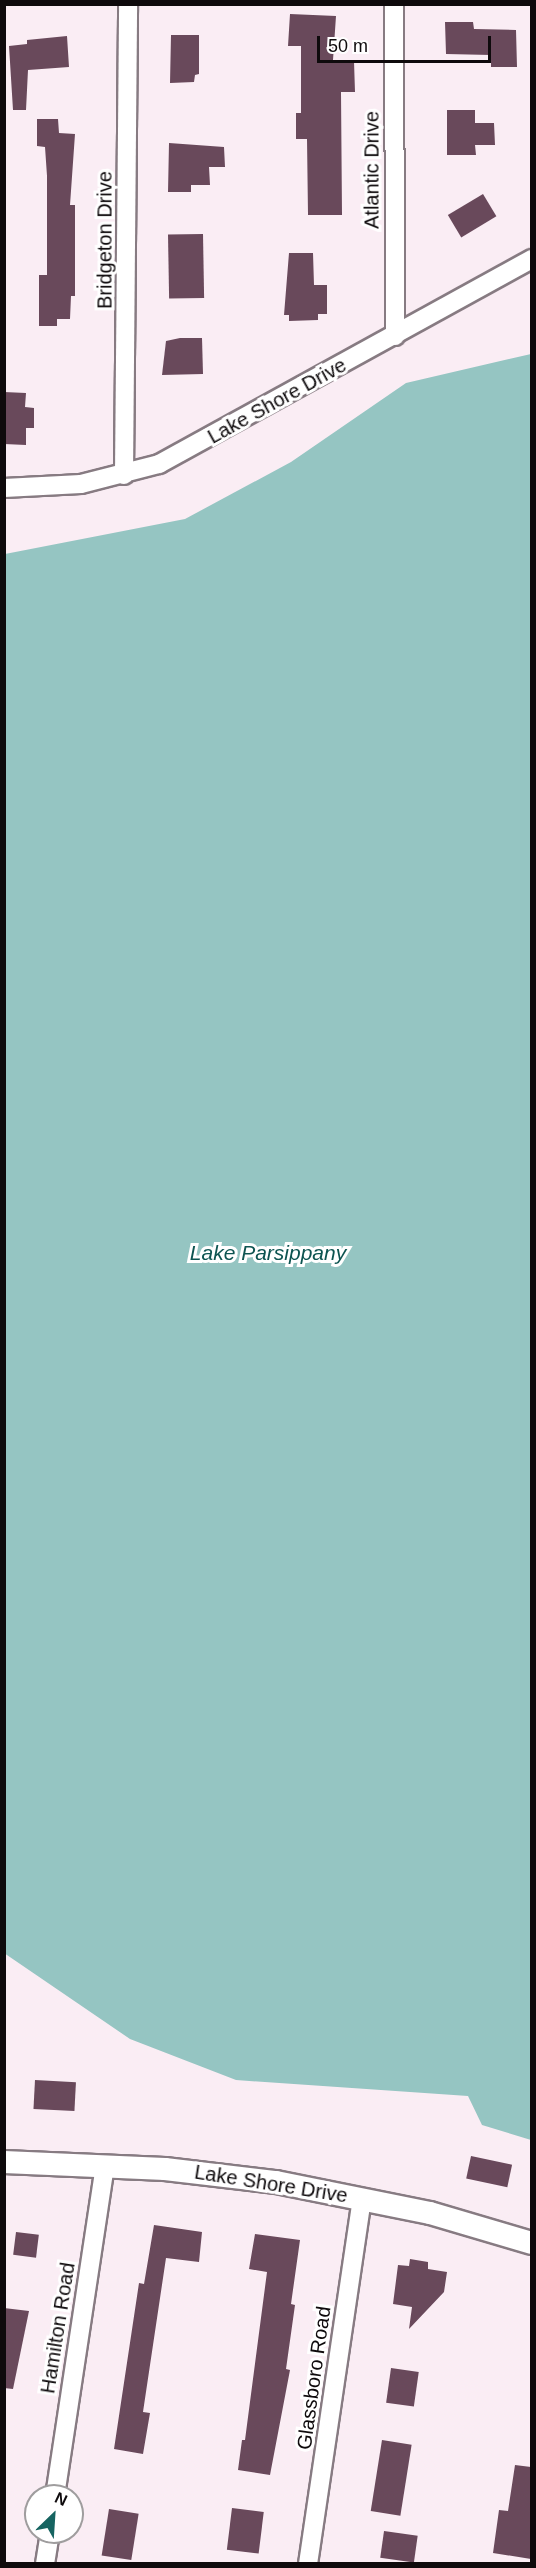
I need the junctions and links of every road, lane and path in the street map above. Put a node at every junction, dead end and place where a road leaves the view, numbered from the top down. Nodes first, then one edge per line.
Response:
1 (128, 4) edge
2 (394, 4) edge
3 (531, 259) edge
4 (395, 336) junction
5 (124, 476) junction
6 (4, 488) edge
7 (4, 2162) edge
8 (105, 2166) junction
9 (362, 2198) junction
10 (531, 2243) edge
11 (57, 2484) edge
12 (48, 2544) edge
13 (45, 2564) edge
14 (308, 2564) edge

1 - 5 street, Bridgeton Drive
2 - 4 street, Atlantic Drive
3 - 4 street, Lake Shore Drive
4 - 5 street, Lake Shore Drive
5 - 6 street, Lake Shore Drive
7 - 8 street, Lake Shore Drive
8 - 9 street, Lake Shore Drive
8 - 11 street, Hamilton Road
9 - 10 street, Lake Shore Drive
9 - 14 street, Glassboro Road
12 - 13 street

